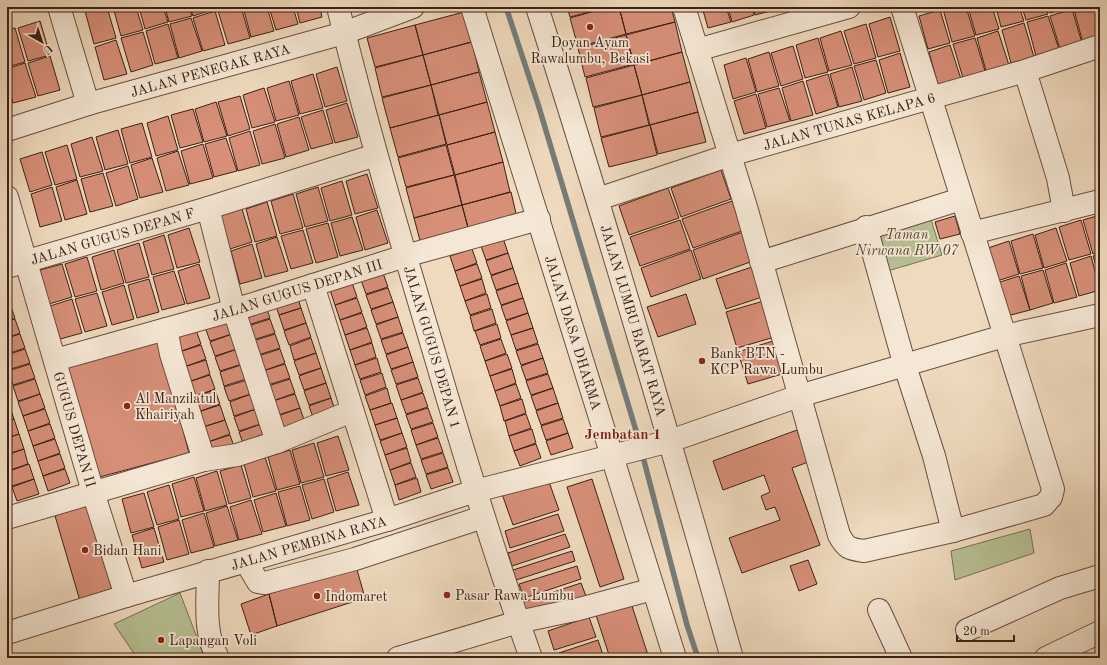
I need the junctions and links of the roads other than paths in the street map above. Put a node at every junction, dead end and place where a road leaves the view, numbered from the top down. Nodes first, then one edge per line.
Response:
1 (59, 7) edge
2 (338, 7) edge
3 (413, 7) edge
4 (472, 7) edge
5 (537, 7) edge
6 (684, 7) edge
7 (849, 7) edge
8 (902, 7) edge
9 (344, 32) junction
10 (1100, 46) edge
11 (697, 50) junction
12 (1025, 71) junction
13 (932, 98) junction
14 (88, 104) junction
15 (7, 130) edge
16 (376, 155) junction
17 (730, 155) junction
18 (7, 197) edge
19 (598, 199) junction
20 (961, 199) junction
21 (1100, 201) edge
22 (1064, 211) junction
23 (208, 213) junction
24 (539, 219) junction
25 (866, 227) junction
26 (972, 233) junction
27 (405, 256) junction
28 (762, 262) junction
29 (16, 265) edge
30 (313, 285) junction
31 (234, 310) junction
32 (1100, 315) edge
33 (166, 329) junction
34 (1004, 336) junction
35 (55, 360) junction
36 (905, 366) junction
37 (799, 396) junction
38 (352, 411) junction
39 (277, 442) junction
40 (667, 442) junction
41 (614, 455) junction
42 (204, 460) junction
43 (475, 491) junction
44 (93, 492) junction
45 (483, 517) junction
46 (7, 518) edge
47 (387, 520) junction
48 (953, 531) junction
49 (347, 532) junction
50 (355, 559) junction
51 (246, 562) junction
52 (208, 571) junction
53 (1100, 576) edge
54 (653, 589) junction
55 (126, 596) junction
56 (879, 610) dead end
57 (518, 622) junction
58 (967, 630) dead end
59 (1100, 632) edge
60 (7, 633) edge
61 (218, 658) edge
62 (398, 658) edge
63 (531, 658) edge
64 (675, 658) edge
65 (732, 658) edge
66 (901, 658) edge
67 (1046, 658) edge

1 - 14 street
2 - 9 street, JALAN GUGUS DEPAN 1
3 - 9 street, JALAN PENEGAK RAYA
4 - 24 street, JALAN DASA DHARMA
5 - 19 street, JALAN LUMBU BARAT RAYA
6 - 11 street
7 - 11 street
8 - 13 street
9 - 14 street, JALAN PENEGAK RAYA
9 - 16 street, JALAN GUGUS DEPAN 1
10 - 12 street, JALAN TUNAS KELAPA 6
11 - 17 street
12 - 13 street, JALAN TUNAS KELAPA 6
12 - 22 street
13 - 17 street, JALAN TUNAS KELAPA 6
13 - 20 street
14 - 15 street, JALAN PENEGAK RAYA
16 - 23 street, JALAN GUGUS DEPAN F
16 - 27 street, JALAN GUGUS DEPAN 1
17 - 19 street, JALAN TUNAS KELAPA 6
17 - 28 street
18 - 29 street, GUGUS DEPAN II
19 - 40 street, JALAN LUMBU BARAT RAYA
20 - 25 street
20 - 26 street
21 - 22 street
22 - 26 street
23 - 29 street, JALAN GUGUS DEPAN F
23 - 31 street
24 - 27 street, JALAN GUGUS DEPAN III
24 - 41 street, JALAN DASA DHARMA
25 - 28 street
25 - 36 street
26 - 34 street
27 - 30 street, JALAN GUGUS DEPAN III
27 - 43 street, JALAN GUGUS DEPAN 1
28 - 37 street
29 - 35 street, GUGUS DEPAN II
30 - 31 street, JALAN GUGUS DEPAN III
30 - 38 street
31 - 33 street, JALAN GUGUS DEPAN III
31 - 39 street
32 - 34 street, JALAN PEMBINA RAYA
33 - 35 street, JALAN GUGUS DEPAN III
33 - 42 street
34 - 36 street, JALAN PEMBINA RAYA
34 - 48 street
35 - 44 street, GUGUS DEPAN II
36 - 37 street, JALAN PEMBINA RAYA
36 - 48 street
37 - 40 street, JALAN PEMBINA RAYA
37 - 48 street
38 - 39 street
38 - 47 street
39 - 42 street
40 - 41 street, JALAN PEMBINA RAYA
40 - 65 street, JALAN LUMBU BARAT RAYA
41 - 43 street, JALAN PEMBINA RAYA
41 - 54 street, JALAN DASA DHARMA
42 - 44 street
43 - 45 street, JALAN GUGUS DEPAN 1
43 - 47 street, JALAN PEMBINA RAYA
44 - 46 street
44 - 55 street, GUGUS DEPAN II
45 - 50 street
45 - 57 street, JALAN GUGUS DEPAN 1
47 - 49 street, JALAN PEMBINA RAYA
49 - 50 street
49 - 51 street, JALAN PEMBINA RAYA
50 - 51 street
51 - 52 street, JALAN PEMBINA RAYA
52 - 55 street, JALAN PEMBINA RAYA
52 - 61 street
53 - 58 street
54 - 57 street
54 - 64 street, JALAN DASA DHARMA
55 - 60 street, JALAN PEMBINA RAYA
56 - 66 street
57 - 62 street
57 - 63 street, JALAN GUGUS DEPAN 1
59 - 67 street

